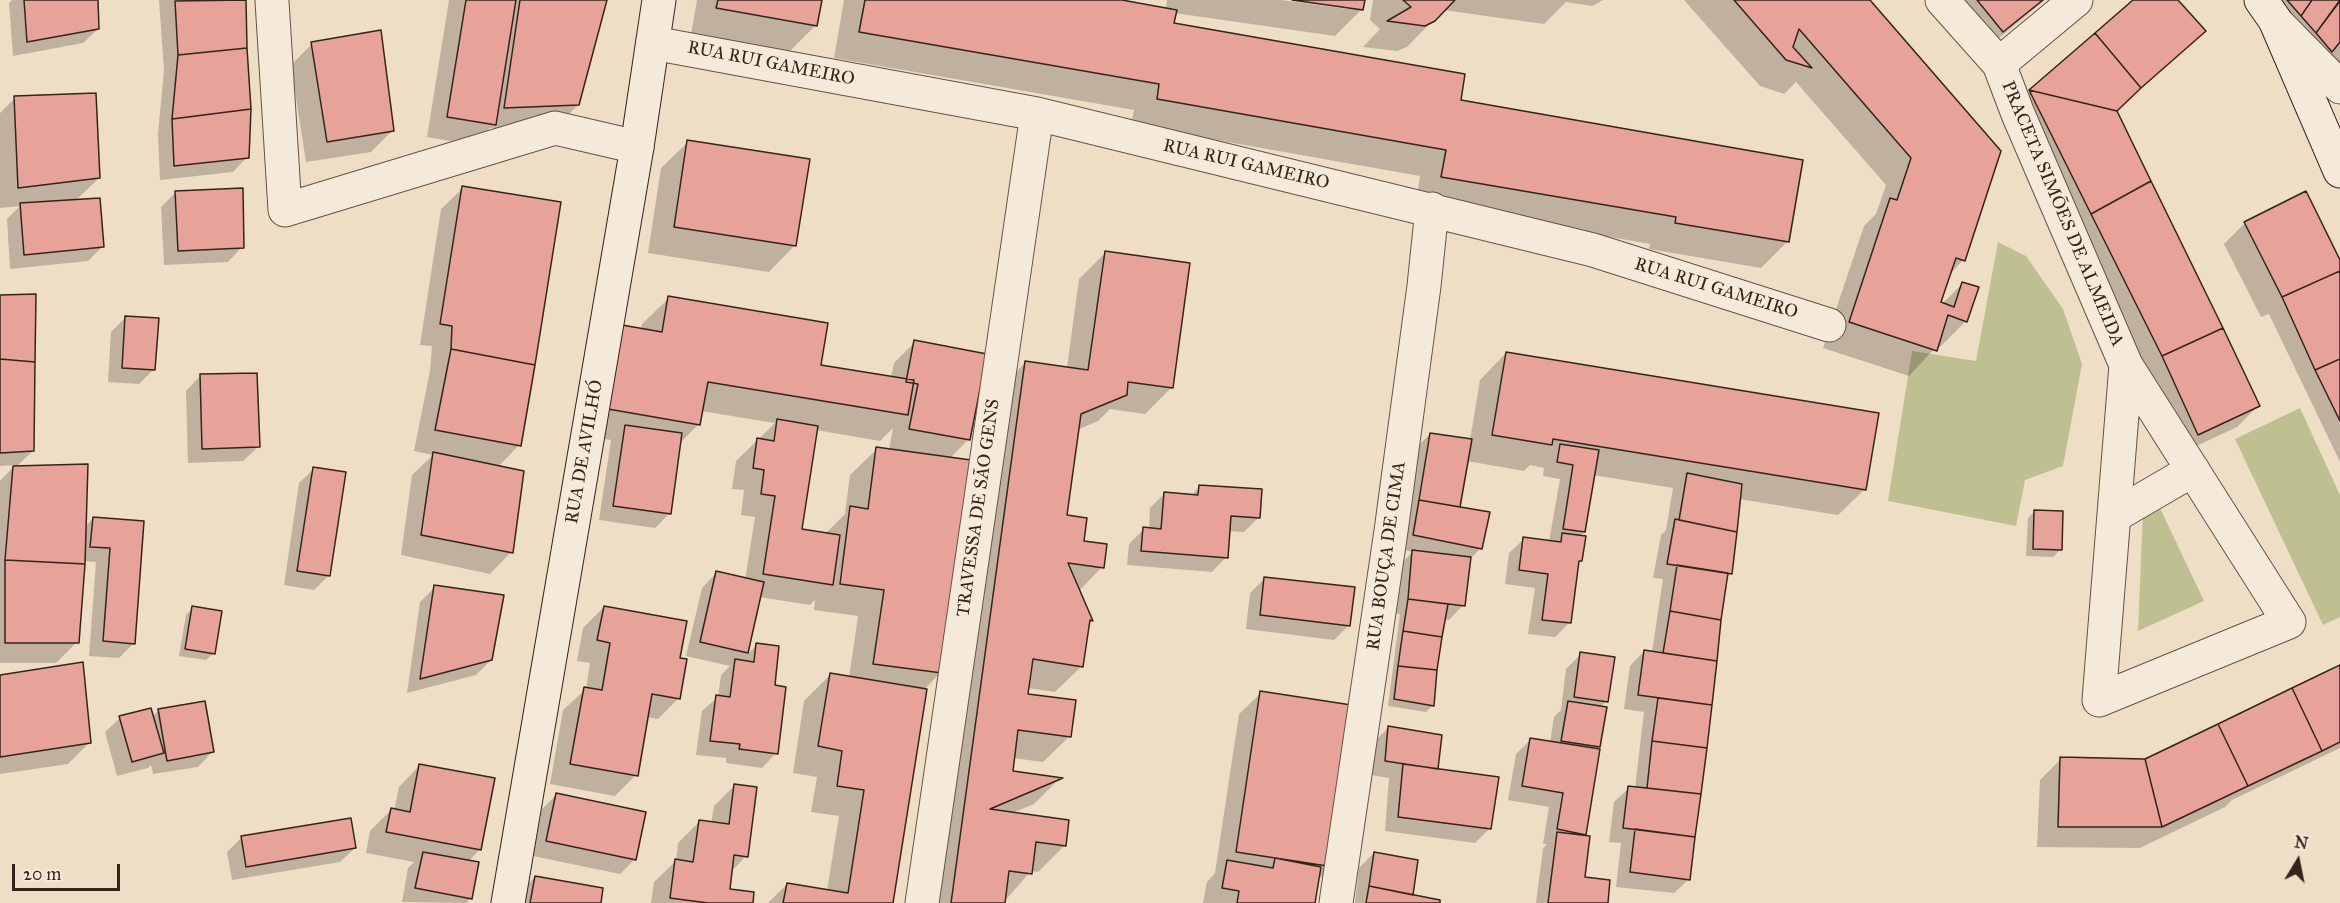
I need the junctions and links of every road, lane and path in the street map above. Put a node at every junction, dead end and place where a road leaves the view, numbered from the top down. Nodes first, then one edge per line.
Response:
1 (660, 0) edge
2 (1942, 0) edge
3 (2076, 0) edge
4 (272, 2) dead end
5 (2268, 10) edge
6 (653, 43) junction
7 (1999, 64) junction
8 (2340, 87) edge
9 (1036, 114) junction
10 (637, 147) junction
11 (2340, 169) edge
12 (1432, 209) junction
13 (1829, 324) dead end
14 (2126, 365) junction
15 (2193, 470) junction
16 (2114, 516) junction
17 (508, 903) edge
18 (922, 903) edge
19 (1336, 903) edge

1 - 6 street, RUA DE AVILHÓ
2 - 7 street
3 - 7 street
4 - 10 street
5 - 8 street
5 - 11 street
6 - 9 street, RUA RUI GAMEIRO
6 - 10 street, RUA DE AVILHÓ
7 - 14 street, PRACETA SIMÕES DE ALMEIDA
9 - 12 street, RUA RUI GAMEIRO
9 - 18 street, TRAVESSA DE SÃO GENS
10 - 17 street, RUA DE AVILHÓ
12 - 13 street, RUA RUI GAMEIRO
12 - 19 street, RUA BOUÇA DE CIMA
14 - 15 street, PRACETA SIMÕES DE ALMEIDA
14 - 16 street, PRACETA SIMÕES DE ALMEIDA
15 - 16 street
15 - 16 street, PRACETA SIMÕES DE ALMEIDA

